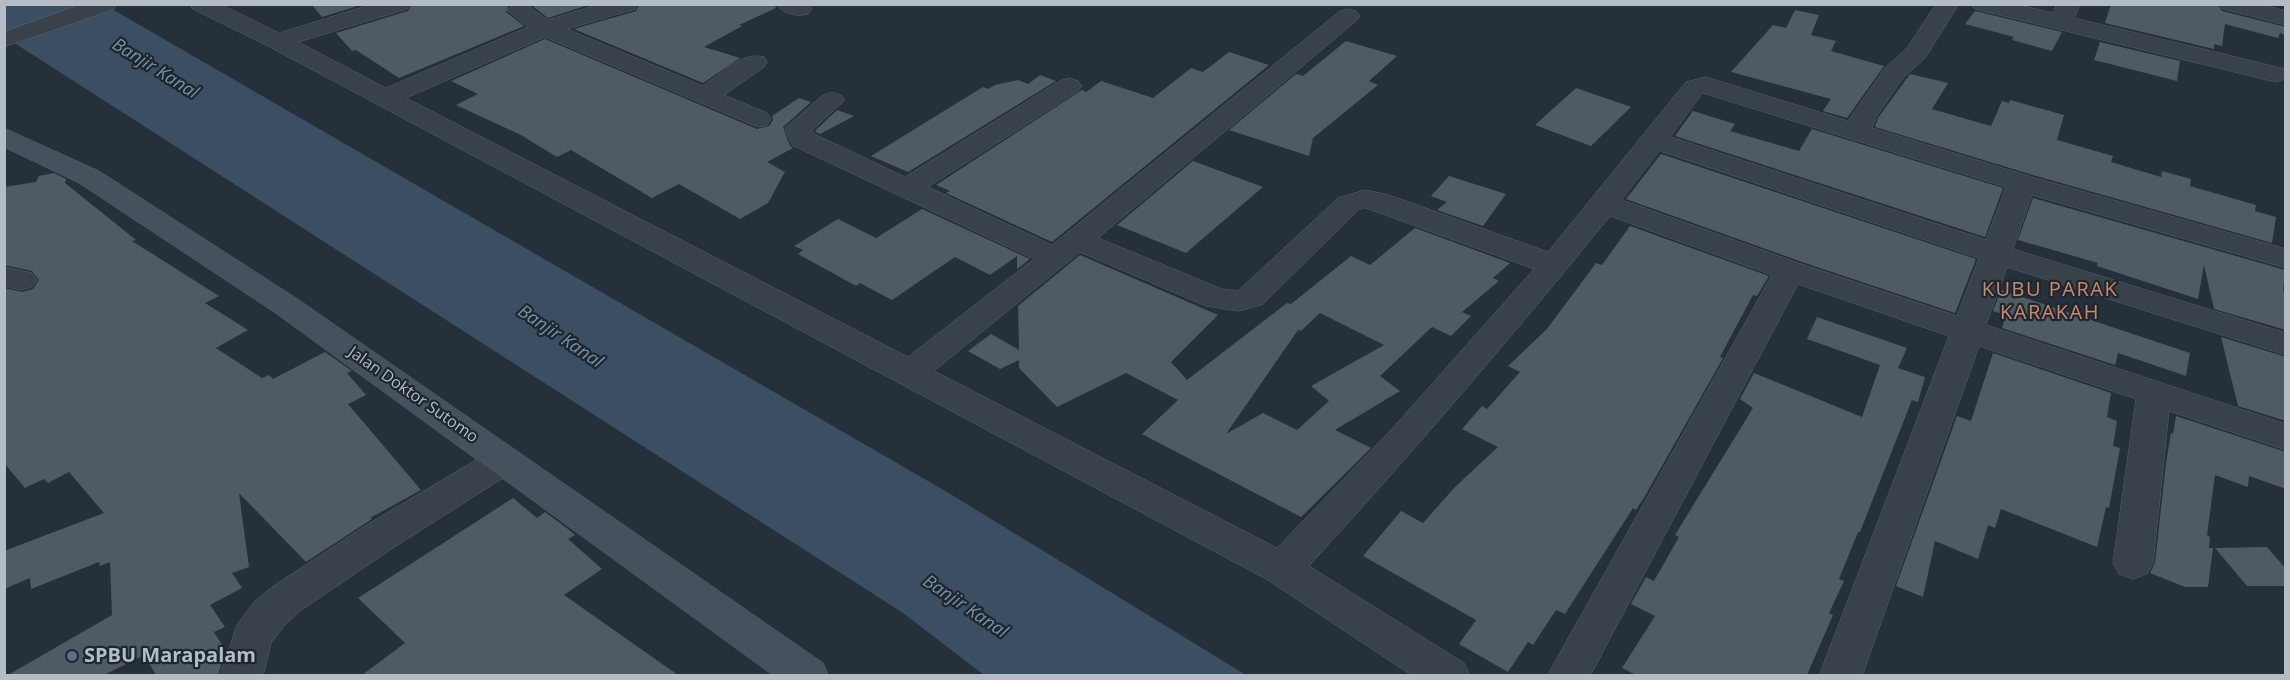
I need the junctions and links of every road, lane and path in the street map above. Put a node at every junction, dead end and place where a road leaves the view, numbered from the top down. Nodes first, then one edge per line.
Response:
1 (106, 4) edge
2 (201, 4) edge
3 (399, 4) edge
4 (627, 4) edge
5 (1948, 4) edge
6 (1983, 4) edge
7 (2231, 4) edge
8 (519, 10) dead end
9 (2065, 13) edge
10 (1348, 16) dead end
11 (2286, 18) edge
12 (545, 28) junction
13 (4, 40) edge
14 (277, 41) junction
15 (755, 62) dead end
16 (2276, 74) dead end
17 (1069, 86) dead end
18 (705, 96) junction
19 (385, 98) junction
20 (832, 100) dead end
21 (758, 119) dead end
22 (1858, 130) junction
23 (4, 136) edge
24 (1654, 140) junction
25 (2022, 183) junction
26 (908, 188) junction
27 (1604, 204) junction
28 (1066, 249) junction
29 (1995, 253) junction
30 (2286, 259) edge
31 (1553, 265) junction
32 (1790, 271) junction
33 (1970, 330) junction
34 (2286, 344) edge
35 (910, 373) junction
36 (2154, 393) junction
37 (2286, 437) edge
38 (504, 460) junction
39 (2133, 563) dead end
40 (1282, 569) junction
41 (241, 675) edge
42 (808, 675) edge
43 (1449, 675) edge
44 (1568, 675) edge
45 (1840, 675) edge

1 - 13 street
2 - 14 street
3 - 14 street
4 - 12 street
5 - 22 street
6 - 9 street
7 - 11 street
8 - 12 street
9 - 16 street
10 - 28 street
12 - 18 street
12 - 19 street
14 - 19 street
15 - 18 street
17 - 26 street
18 - 21 street
19 - 35 street
20 - 26 street
22 - 24 street
22 - 25 street
23 - 38 street, Jalan Doktor Sutomo
24 - 27 street
24 - 29 street
25 - 29 street
25 - 30 street
26 - 28 street
27 - 31 street
27 - 32 street
28 - 31 street
28 - 35 street
29 - 33 street
29 - 34 street
31 - 40 street
32 - 33 street
32 - 44 street
33 - 36 street
33 - 45 street
35 - 40 street
36 - 37 street
36 - 39 street
38 - 41 street
38 - 42 street, Jalan Doktor Sutomo
40 - 43 street

